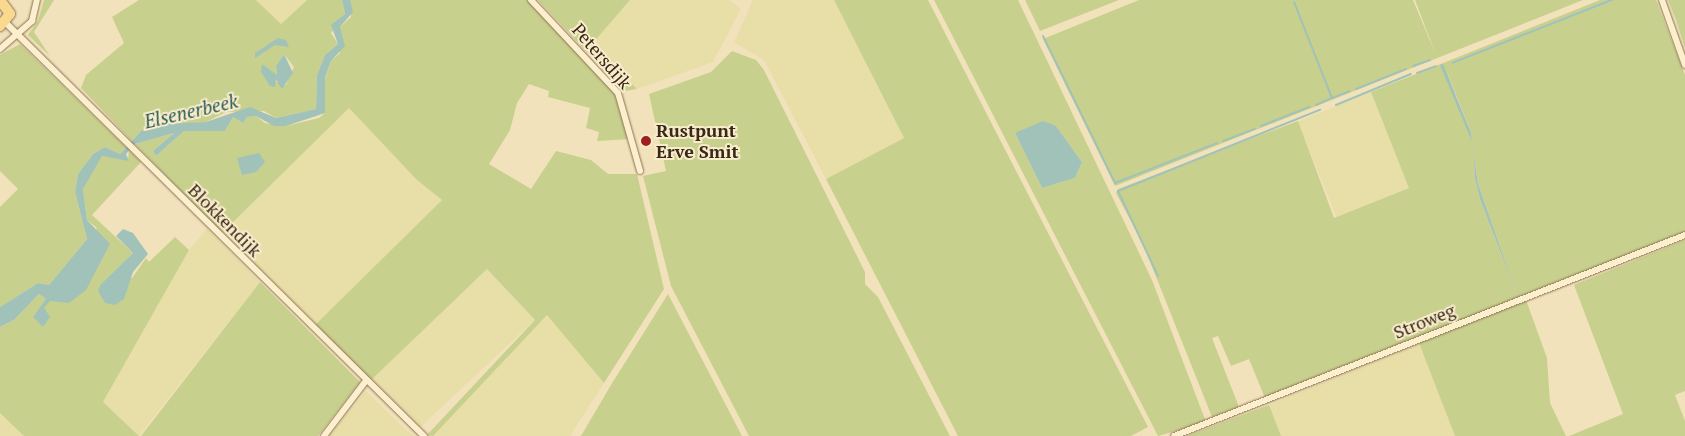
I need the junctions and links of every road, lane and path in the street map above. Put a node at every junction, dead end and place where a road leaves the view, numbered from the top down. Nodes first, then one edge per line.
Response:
1 (37, 0) edge
2 (531, 0) edge
3 (1662, 0) edge
4 (5, 1) edge
5 (3, 24) edge
6 (19, 35) junction
7 (0, 49) edge
8 (1685, 65) edge
9 (640, 171) dead end
10 (1685, 235) edge
11 (365, 382) junction
12 (324, 436) edge
13 (424, 436) edge
14 (1174, 436) edge

1 - 6 street
2 - 9 street, Petersdijk
3 - 8 street
4 - 5 main road
5 - 6 street, Blokkendijk
6 - 7 street
6 - 11 street, Blokkendijk
10 - 14 street, Stroweg
11 - 12 street
11 - 13 street, Blokkendijk

